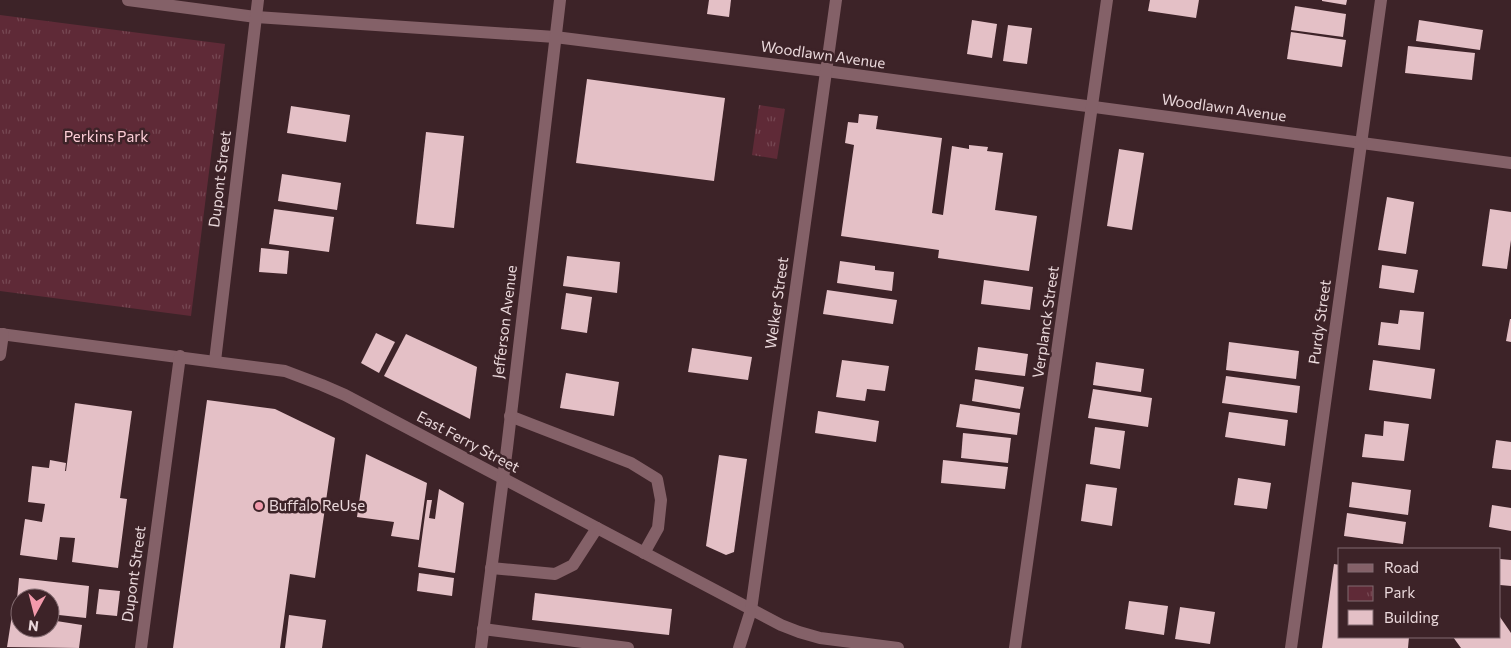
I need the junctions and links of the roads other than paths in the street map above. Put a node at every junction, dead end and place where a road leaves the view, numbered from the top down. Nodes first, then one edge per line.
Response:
1 (128, 0) edge
2 (258, 0) edge
3 (560, 0) edge
4 (836, 0) edge
5 (1107, 0) edge
6 (1381, 0) edge
7 (256, 17) junction
8 (555, 37) junction
9 (826, 71) junction
10 (1092, 107) junction
11 (1362, 143) junction
12 (1511, 163) edge
13 (1, 334) edge
14 (0, 355) edge
15 (180, 356) junction
16 (215, 361) junction
17 (510, 416) junction
18 (503, 479) junction
19 (597, 528) junction
20 (644, 553) junction
21 (491, 568) junction
22 (751, 610) junction
23 (483, 629) junction
24 (819, 643) edge
25 (141, 648) edge
26 (481, 648) edge
27 (628, 648) edge
28 (739, 648) edge
29 (898, 648) edge
30 (1016, 648) edge
31 (1291, 648) edge

1 - 7 street, Woodlawn Avenue
2 - 7 street, Dupont Street
3 - 8 street, Jefferson Avenue
4 - 9 street, Welker Street
5 - 10 street, Verplanck Street
6 - 11 street, Purdy Street
7 - 8 street, Woodlawn Avenue
7 - 16 street, Dupont Street
8 - 9 street, Woodlawn Avenue
8 - 17 street, Jefferson Avenue
9 - 10 street, Woodlawn Avenue
9 - 22 street, Welker Street
10 - 11 street, Woodlawn Avenue
10 - 30 street, Verplanck Street
11 - 12 street, Woodlawn Avenue
11 - 31 street, Purdy Street
13 - 14 street
13 - 15 street, East Ferry Street
15 - 16 street, East Ferry Street
15 - 25 street, Dupont Street
16 - 18 street, East Ferry Street
17 - 18 street, Jefferson Avenue
17 - 20 street
18 - 19 street, East Ferry Street
18 - 21 street, Jefferson Avenue
19 - 20 street, East Ferry Street
19 - 21 street
20 - 22 street, East Ferry Street
21 - 23 street, Jefferson Avenue
22 - 24 street, East Ferry Street
22 - 28 street, Welker Street
23 - 26 street, Jefferson Avenue
23 - 27 street
24 - 29 street, East Ferry Street

